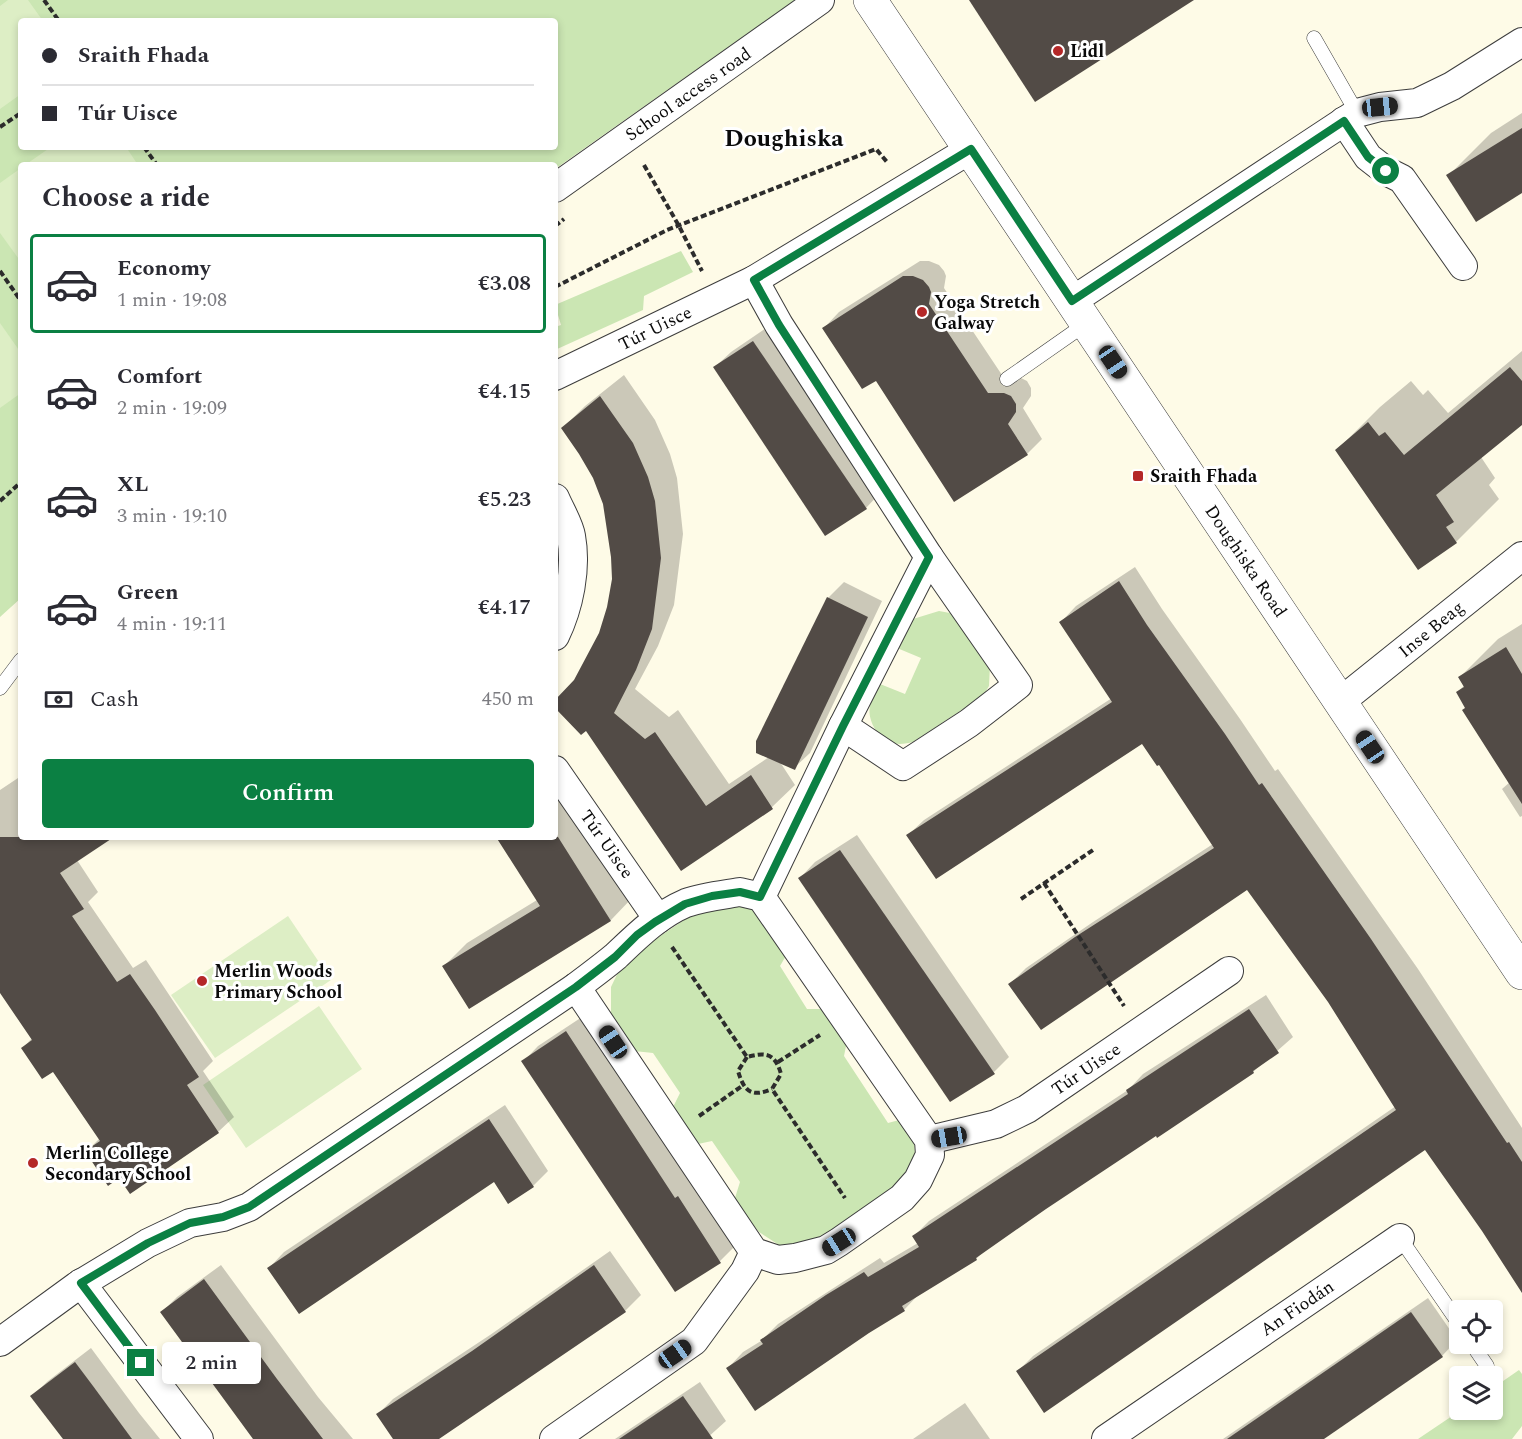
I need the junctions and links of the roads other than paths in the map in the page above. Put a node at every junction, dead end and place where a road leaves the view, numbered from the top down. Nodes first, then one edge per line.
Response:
1 (820, 0) edge
2 (870, 0) edge
3 (1314, 38) dead end
4 (1522, 42) edge
5 (1350, 117) junction
6 (971, 149) junction
7 (558, 186) edge
8 (1463, 266) dead end
9 (754, 280) junction
10 (1079, 312) junction
11 (558, 375) edge
12 (1007, 379) dead end
13 (558, 505) edge
14 (1522, 556) edge
15 (929, 557) junction
16 (558, 630) edge
17 (18, 664) edge
18 (0, 688) edge
19 (1340, 702) junction
20 (843, 726) junction
21 (558, 774) edge
22 (760, 897) junction
23 (658, 919) junction
24 (1229, 971) dead end
25 (1522, 973) edge
26 (576, 987) junction
27 (929, 1140) junction
28 (1400, 1238) joint
29 (754, 1252) junction
30 (81, 1283) junction
31 (1449, 1309) edge
32 (0, 1342) edge
33 (1479, 1354) edge
34 (1487, 1366) dead end
35 (199, 1439) edge
36 (554, 1439) edge
37 (1106, 1439) edge

1 - 7 street, School access road
2 - 6 street, Doughiska Road
3 - 5 lane
4 - 5 street
5 - 8 street
5 - 10 street
6 - 9 street, Túr Uisce
6 - 10 street, Doughiska Road
9 - 11 street, Túr Uisce
9 - 15 street
10 - 12 lane
10 - 19 street, Doughiska Road
13 - 16 street
14 - 19 street, Inse Beag
15 - 20 street
15 - 20 street
17 - 18 lane
19 - 25 street, Doughiska Road
20 - 22 street
21 - 23 street, Túr Uisce
22 - 23 street
22 - 27 street
23 - 26 street
24 - 27 street, Túr Uisce
26 - 29 street
26 - 30 street
27 - 29 street
28 - 31 lane, An Fiodán
28 - 37 street, An Fiodán
29 - 36 street
30 - 32 street
30 - 35 street
33 - 34 lane

